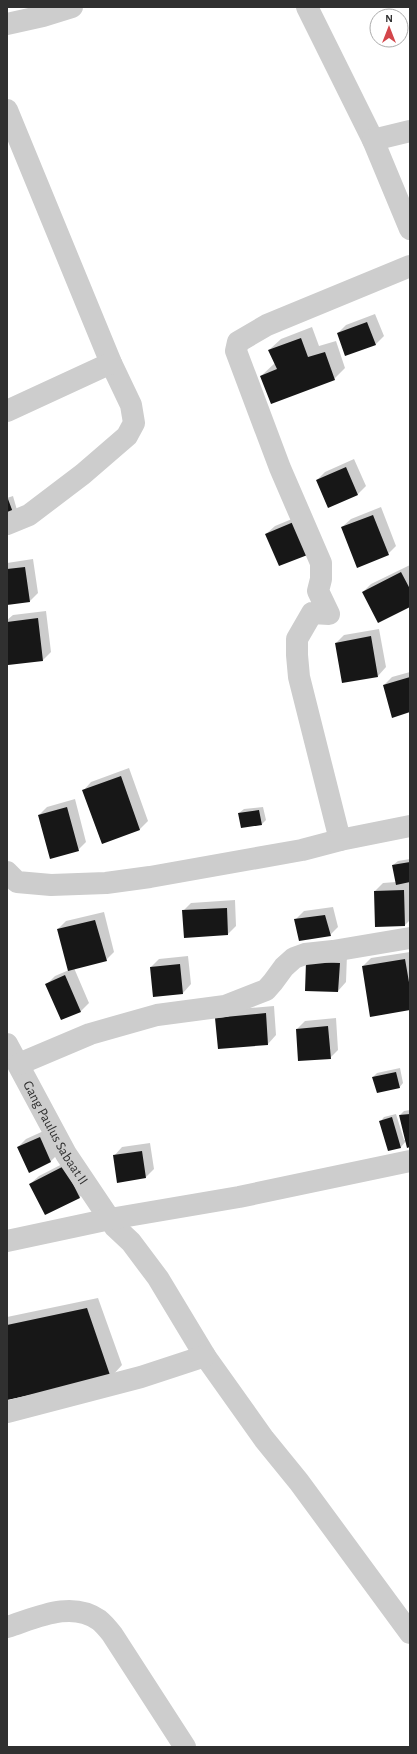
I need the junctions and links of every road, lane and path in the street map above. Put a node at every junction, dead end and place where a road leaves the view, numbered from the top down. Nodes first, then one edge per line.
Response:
1 (72, 7) edge
2 (307, 7) edge
3 (7, 24) edge
4 (7, 110) edge
5 (410, 131) edge
6 (373, 140) junction
7 (410, 229) edge
8 (410, 266) edge
9 (111, 363) junction
10 (7, 411) edge
11 (7, 524) edge
12 (410, 826) edge
13 (340, 840) junction
14 (7, 872) edge
15 (410, 938) edge
16 (7, 1044) edge
17 (19, 1064) junction
18 (410, 1161) edge
19 (110, 1219) junction
20 (7, 1240) edge
21 (205, 1356) junction
22 (7, 1412) edge
23 (7, 1627) edge
24 (410, 1633) edge
25 (186, 1747) edge

1 - 3 street
2 - 6 street
4 - 9 street
5 - 6 street
6 - 7 street
8 - 13 street
9 - 10 street
9 - 11 street
12 - 13 street
13 - 14 street
15 - 17 street
16 - 17 street, Gang Paulus Sabaat II
17 - 19 street, Gang Paulus Sabaat II
18 - 19 street
19 - 20 street
19 - 21 street, Gang Paulus Sabaat II
21 - 22 street
21 - 24 street, Gang Paulus Sabaat II
23 - 25 street

